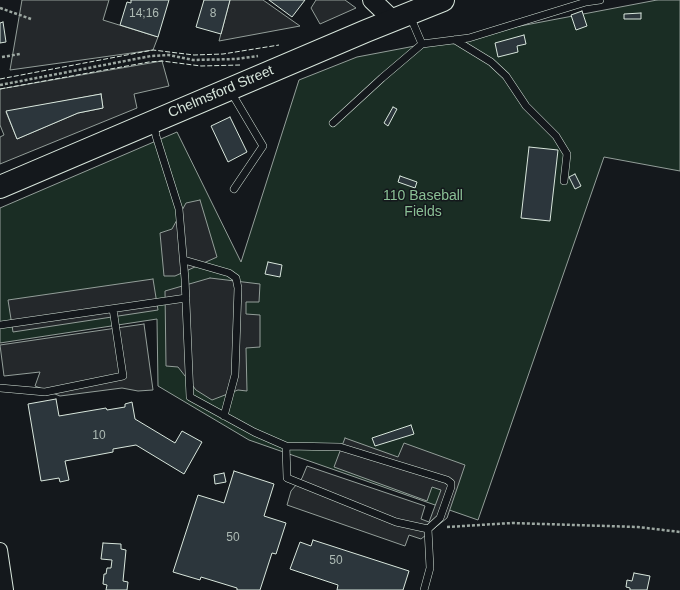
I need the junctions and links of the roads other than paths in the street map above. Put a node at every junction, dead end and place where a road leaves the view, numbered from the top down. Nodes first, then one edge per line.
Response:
1 (372, 0) edge
2 (443, 0) edge
3 (600, 0) edge
4 (401, 17) junction
5 (455, 40) junction
6 (422, 44) junction
7 (228, 89) junction
8 (154, 120) junction
9 (333, 123) dead end
10 (564, 181) dead end
11 (0, 187) edge
12 (234, 189) dead end
13 (184, 260) junction
14 (186, 298) junction
15 (113, 309) junction
16 (0, 325) edge
17 (0, 388) edge
18 (224, 416) junction
19 (286, 446) junction
20 (428, 529) junction
21 (0, 550) edge
22 (6, 590) edge
23 (424, 590) edge

1 - 4 street
2 - 4 main road, Chelmsford Street
3 - 5 lane
4 - 6 lane
4 - 7 main road, Chelmsford Street
5 - 6 lane
5 - 10 lane
6 - 9 lane
7 - 8 main road, Chelmsford Street
7 - 12 lane
8 - 11 main road, Chelmsford Street
8 - 13 lane
13 - 14 lane
13 - 18 lane
14 - 15 lane
14 - 18 lane
15 - 16 lane
15 - 17 lane
18 - 19 lane
19 - 20 lane
19 - 20 lane
20 - 23 lane
21 - 22 street

